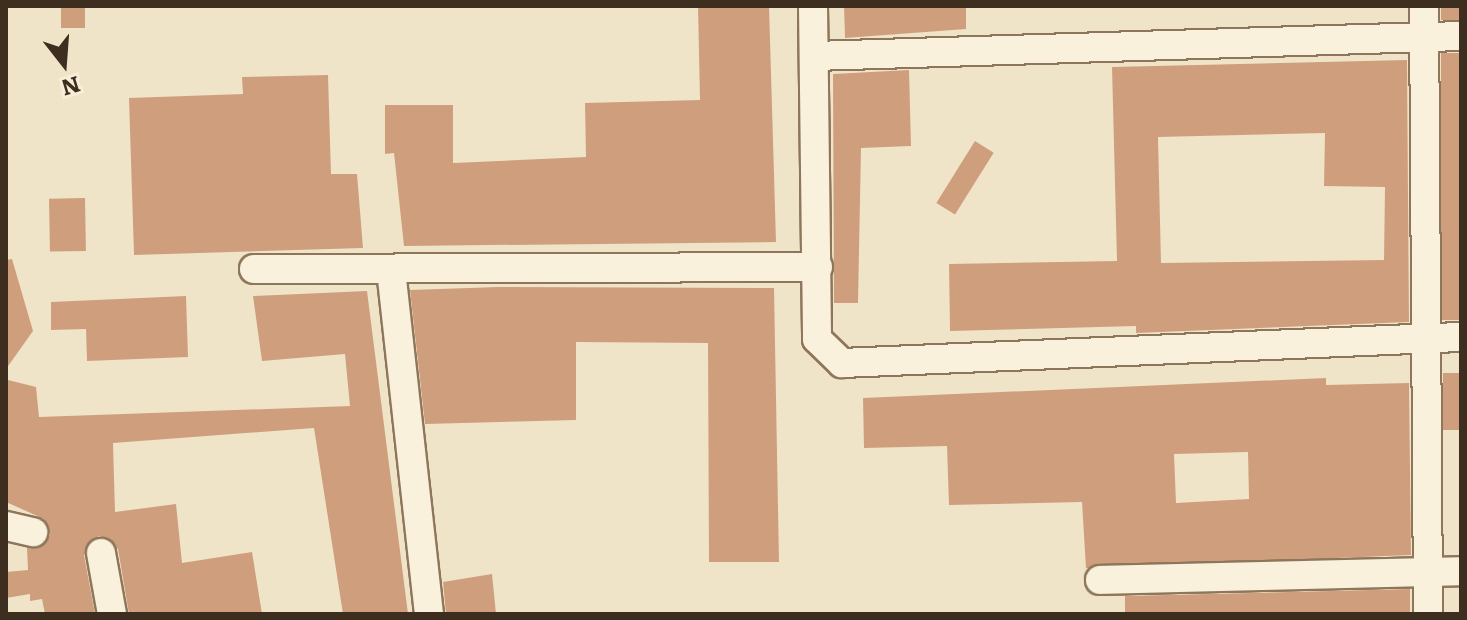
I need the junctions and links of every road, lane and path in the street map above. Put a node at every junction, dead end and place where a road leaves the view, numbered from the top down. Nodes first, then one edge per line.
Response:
1 (813, 6) edge
2 (1424, 6) edge
3 (1425, 36) junction
4 (1461, 36) edge
5 (814, 56) junction
6 (818, 267) junction
7 (254, 269) dead end
8 (391, 270) junction
9 (1424, 337) junction
10 (1461, 337) edge
11 (101, 553) dead end
12 (1427, 571) junction
13 (1461, 571) edge
14 (1100, 580) dead end
15 (112, 614) edge
16 (429, 614) edge
17 (1428, 614) edge

1 - 5 street
2 - 3 street
3 - 4 street
3 - 5 street
3 - 9 street
5 - 6 street
6 - 8 street
6 - 9 street
7 - 8 street
8 - 16 street
9 - 10 street
9 - 12 street
11 - 15 street
12 - 13 street
12 - 14 street
12 - 17 street

